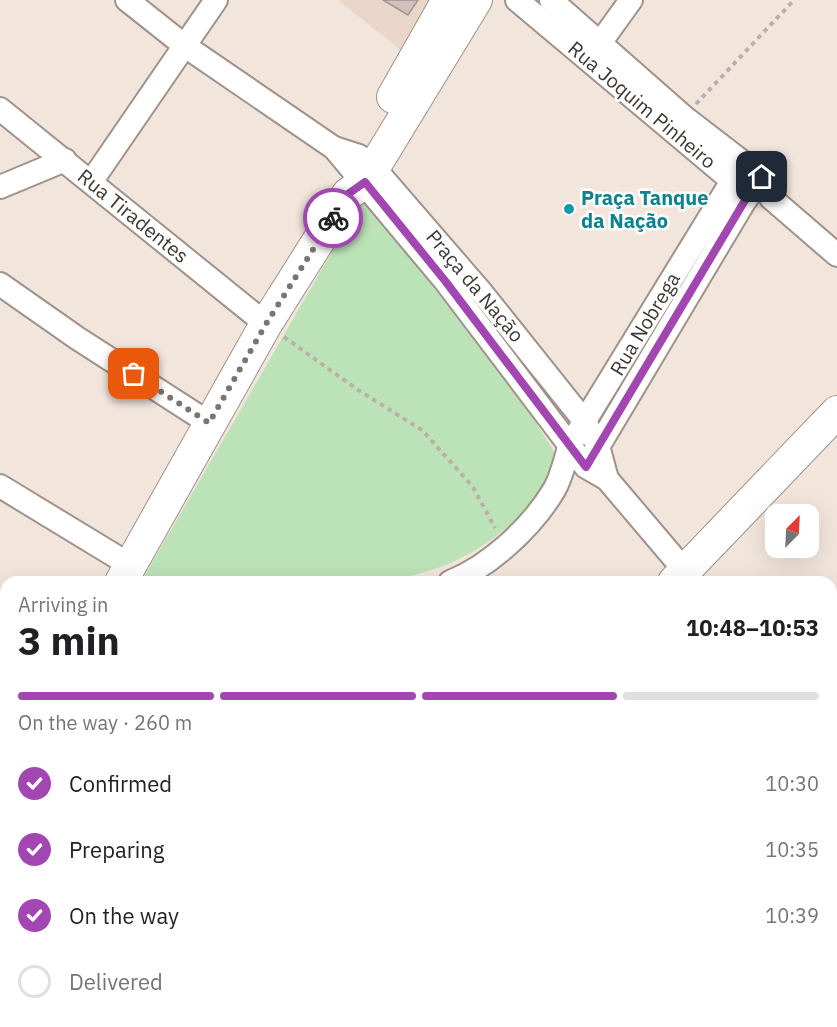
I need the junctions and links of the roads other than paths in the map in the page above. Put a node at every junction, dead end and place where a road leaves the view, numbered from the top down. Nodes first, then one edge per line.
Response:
1 (127, 0) edge
2 (216, 0) edge
3 (448, 0) edge
4 (476, 0) edge
5 (517, 0) edge
6 (551, 0) edge
7 (631, 0) edge
8 (600, 43) junction
9 (185, 46) junction
10 (0, 109) edge
11 (65, 160) junction
12 (355, 170) junction
13 (737, 172) junction
14 (92, 182) junction
15 (0, 188) edge
16 (761, 190) junction
17 (837, 255) edge
18 (0, 284) edge
19 (266, 324) junction
20 (834, 421) edge
21 (585, 422) junction
22 (209, 423) junction
23 (570, 445) junction
24 (598, 446) junction
25 (586, 467) junction
26 (607, 479) junction
27 (0, 486) edge
28 (555, 488) junction
29 (125, 574) edge
30 (464, 576) edge
31 (679, 576) edge
32 (681, 576) edge

1 - 9 street
2 - 9 street
3 - 12 main road
4 - 12 main road
5 - 13 street, Rua Joquim Pinheiro
6 - 8 street, Rua Joquim Pinheiro
7 - 8 street
8 - 13 street, Rua Joquim Pinheiro
9 - 12 street
9 - 14 street
10 - 11 street, Rua Tiradentes
11 - 14 street, Rua Tiradentes
11 - 15 street
12 - 19 main road
12 - 21 street, Praça da Nação
12 - 23 street, Praça da Nação
13 - 16 street, Rua Joquim Pinheiro
13 - 21 street, Rua Nobrega
14 - 19 street, Rua Tiradentes
16 - 17 street, Rua Joquim Pinheiro
16 - 24 street, Rua Nobrega
18 - 22 street
19 - 22 main road
20 - 32 main road
21 - 23 street, Rua Nobrega
21 - 24 street, Praça da Nação
22 - 29 main road
23 - 25 street, Praça da Nação
23 - 28 street, Rua Nobrega
24 - 25 street, Rua Nobrega
24 - 26 street, Praça da Nação
25 - 26 street, Praça da Nação
25 - 28 street, Rua Nobrega
26 - 31 street, Praça da Nação
27 - 29 street
28 - 30 street, Rua Nobrega

